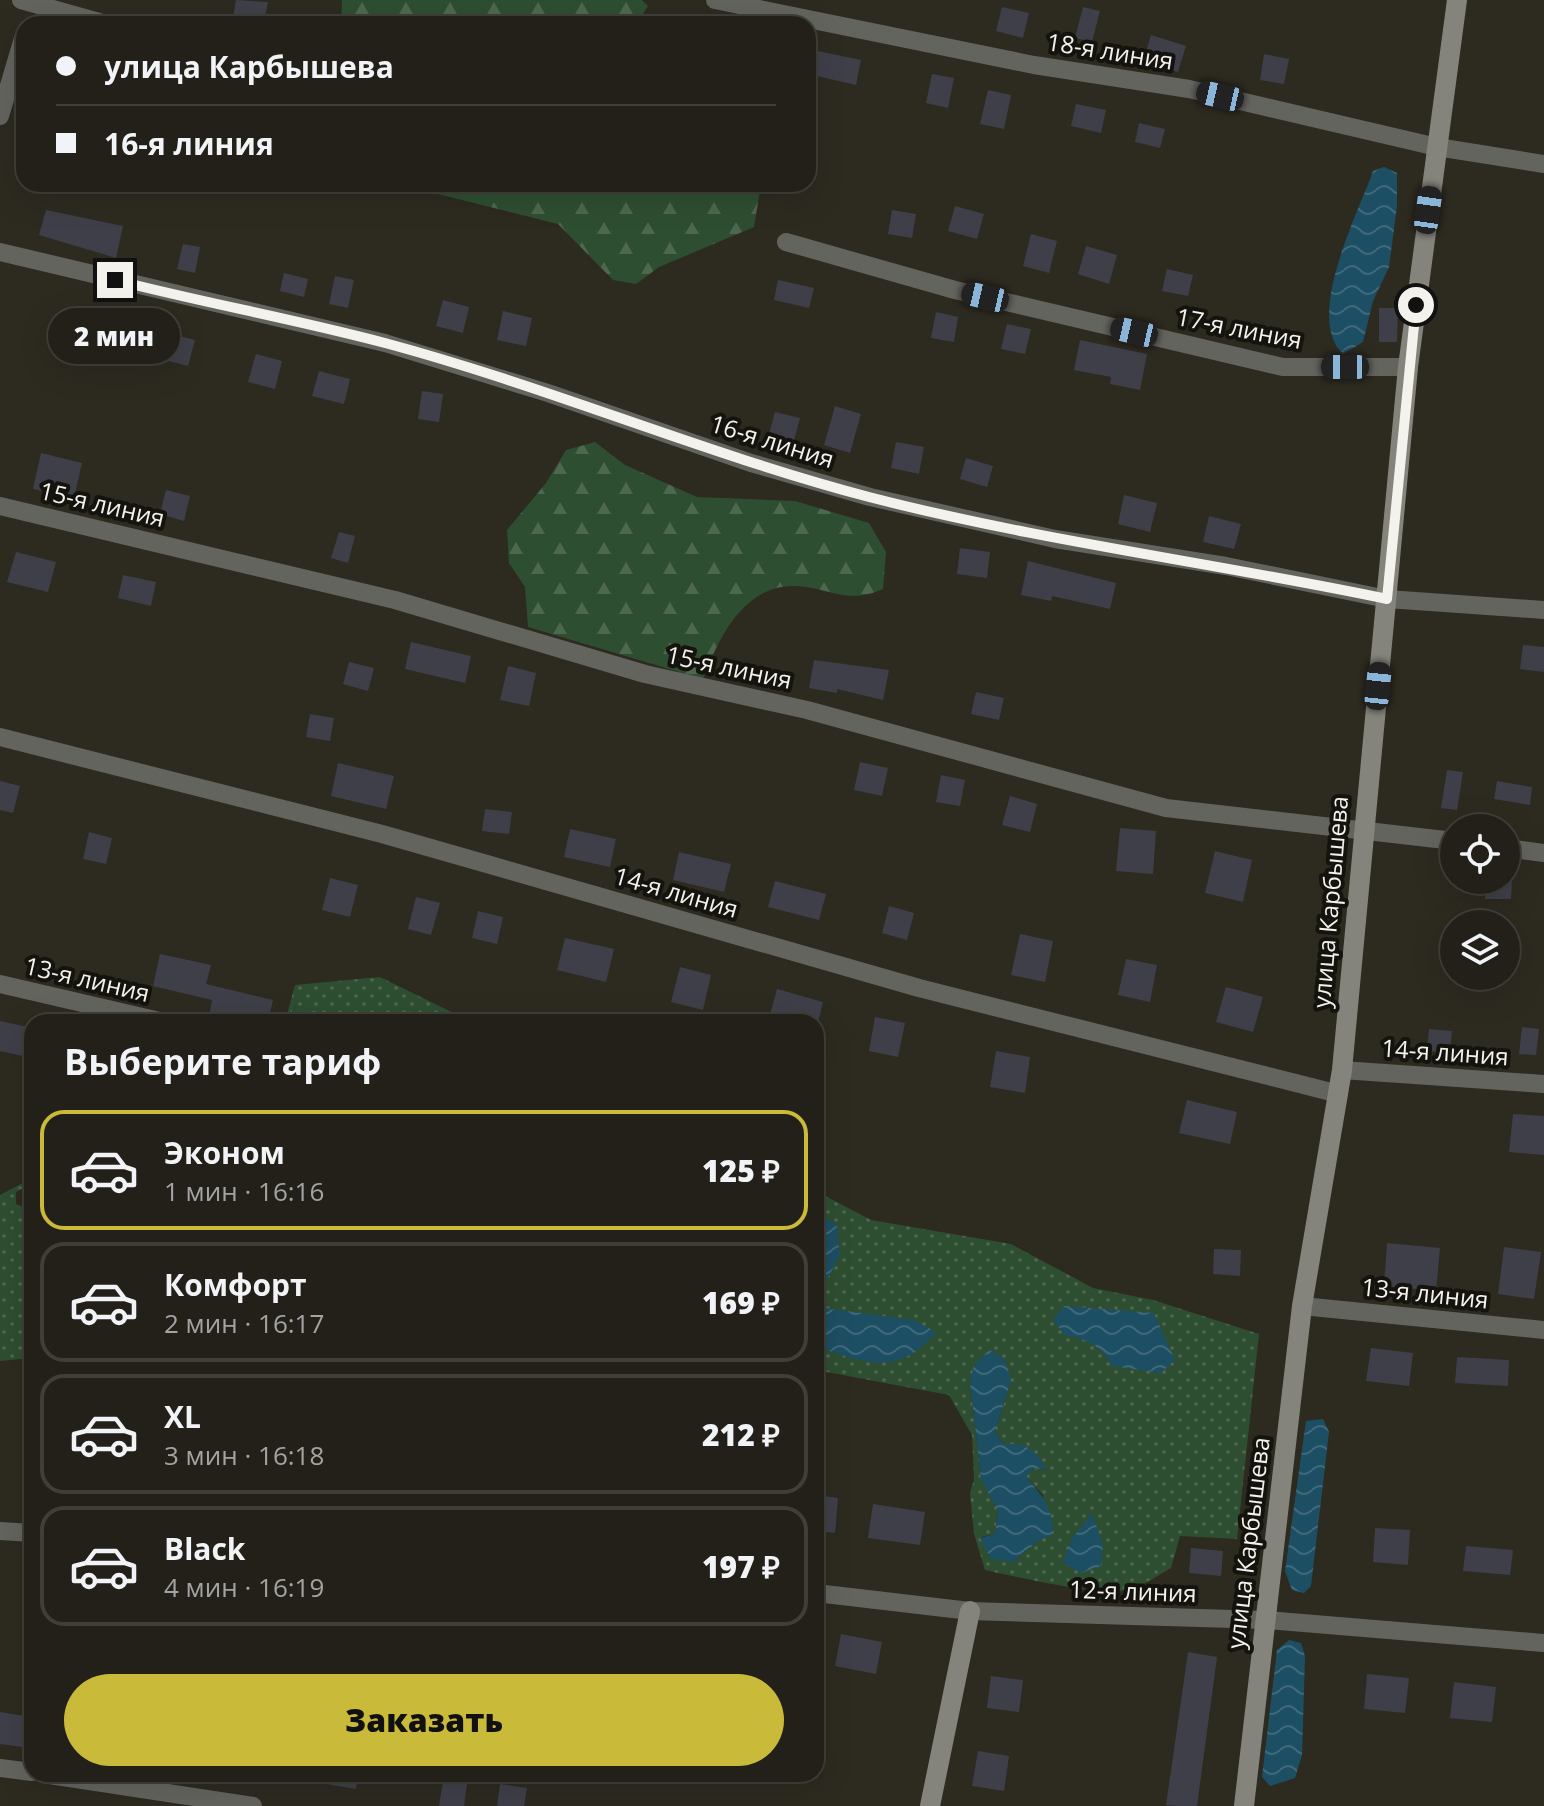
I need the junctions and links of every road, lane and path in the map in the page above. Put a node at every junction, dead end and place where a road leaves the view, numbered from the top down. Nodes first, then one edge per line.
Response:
1 (715, 0) edge
2 (1457, 0) edge
3 (30, 1) edge
4 (80, 16) edge
5 (794, 16) edge
6 (816, 21) edge
7 (16, 62) edge
8 (0, 116) edge
9 (1437, 147) junction
10 (1544, 164) edge
11 (786, 242) dead end
12 (0, 252) edge
13 (1408, 367) junction
14 (0, 506) edge
15 (1387, 599) junction
16 (1544, 610) edge
17 (0, 737) edge
18 (1364, 830) junction
19 (1440, 839) edge
20 (1520, 850) edge
21 (1544, 853) edge
22 (0, 984) edge
23 (129, 1014) edge
24 (1342, 1070) junction
25 (1544, 1084) edge
26 (1339, 1094) junction
27 (1302, 1306) junction
28 (1544, 1330) edge
29 (0, 1531) edge
30 (24, 1532) edge
31 (824, 1594) edge
32 (970, 1611) junction
33 (1266, 1620) junction
34 (1544, 1643) edge
35 (0, 1768) edge
36 (24, 1771) edge
37 (96, 1782) edge
38 (253, 1806) edge
39 (930, 1806) edge
40 (1244, 1806) edge

1 - 5 street, 18-я линия
2 - 9 main road, улица Карбышева
3 - 4 street
6 - 9 street, 18-я линия
7 - 8 street
9 - 10 street, 18-я линия
9 - 13 main road, улица Карбышева
11 - 13 street, 17-я линия
12 - 15 street, 16-я линия
13 - 15 main road, улица Карбышева
14 - 18 street, 15-я линия
15 - 16 street, 16-я линия
15 - 18 main road, улица Карбышева
17 - 26 street, 14-я линия
18 - 19 street, 15-я линия
18 - 24 main road, улица Карбышева
20 - 21 street
22 - 23 street, 13-я линия
24 - 25 street, 14-я линия
24 - 26 main road, улица Карбышева
26 - 27 main road, улица Карбышева
27 - 28 street, 13-я линия
27 - 33 main road, улица Карбышева
29 - 30 street
31 - 32 street, 12-я линия
32 - 33 street, 12-я линия
32 - 39 main road
33 - 34 street, 12-я линия
33 - 40 main road, улица Карбышева
35 - 36 street
37 - 38 street

